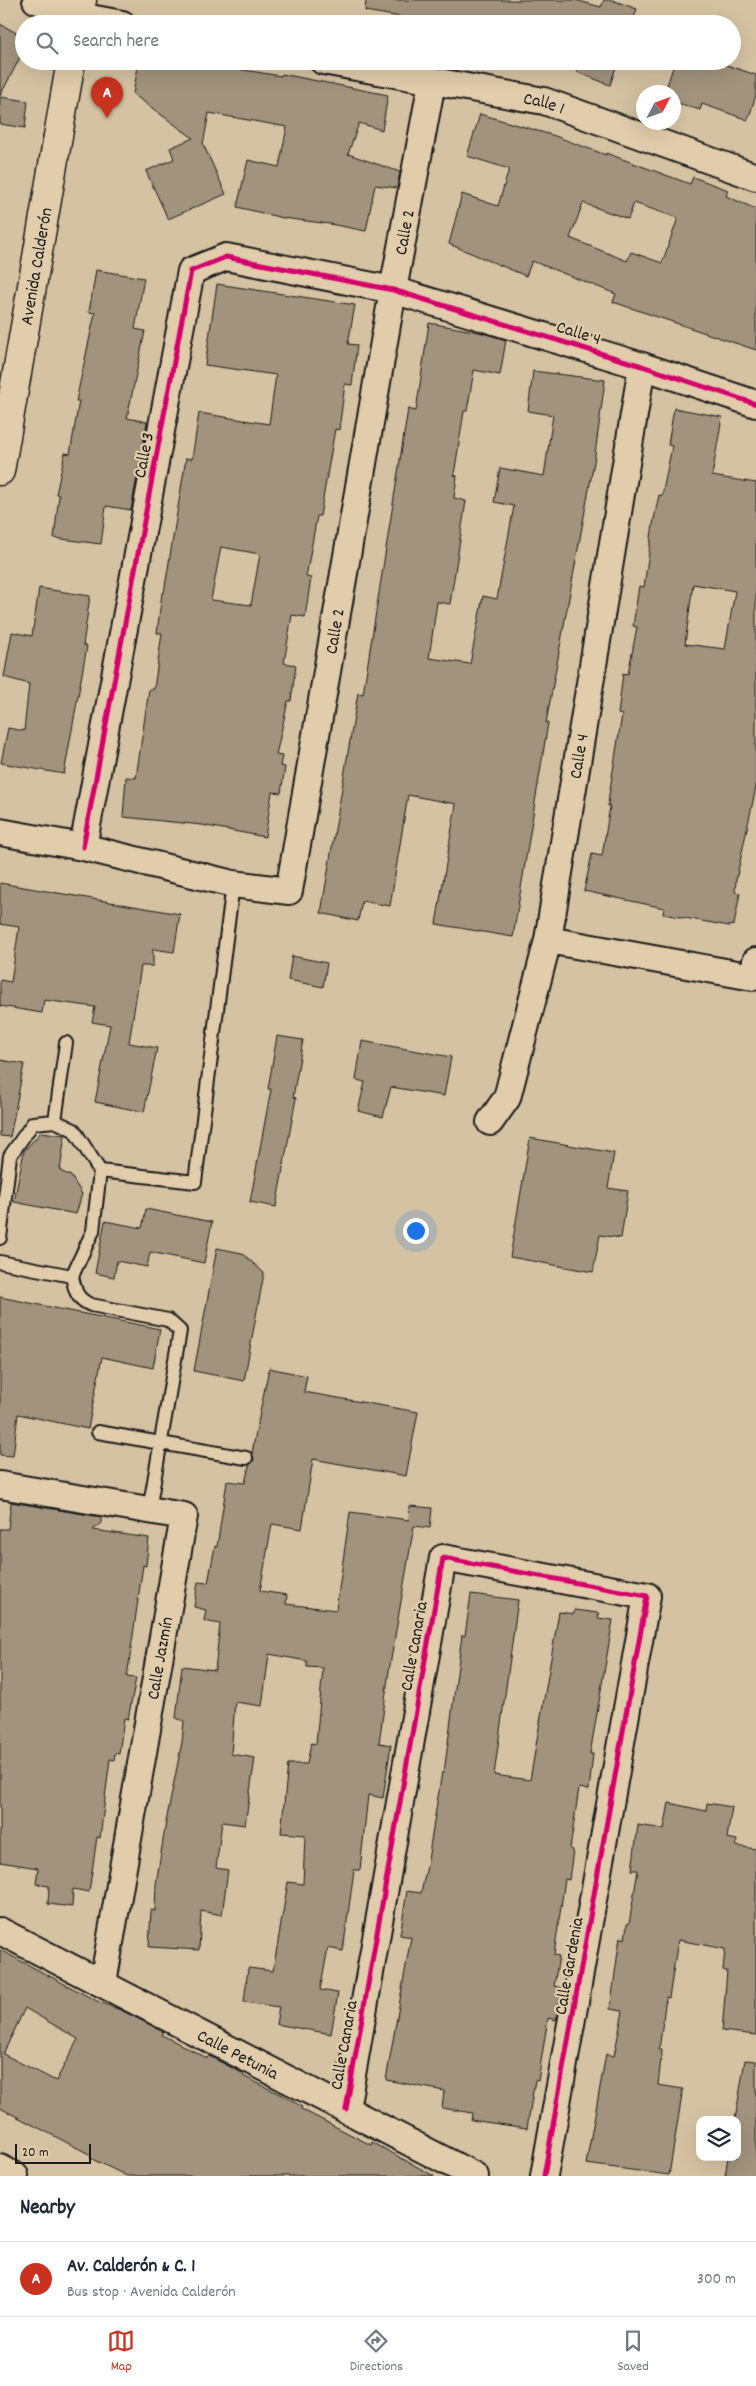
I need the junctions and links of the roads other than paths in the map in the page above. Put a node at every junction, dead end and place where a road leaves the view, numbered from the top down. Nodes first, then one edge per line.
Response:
1 (36, 0) edge
2 (79, 13) edge
3 (69, 70) edge
4 (370, 70) edge
5 (432, 82) junction
6 (756, 177) edge
7 (393, 290) junction
8 (642, 366) junction
9 (756, 404) edge
10 (0, 471) edge
11 (0, 832) edge
12 (83, 847) junction
13 (233, 884) junction
14 (548, 940) junction
15 (755, 969) edge
16 (66, 1043) dead end
17 (55, 1121) junction
18 (490, 1122) dead end
19 (4, 1168) edge
20 (100, 1170) junction
21 (0, 1238) edge
22 (0, 1262) edge
23 (72, 1276) junction
24 (98, 1432) dead end
25 (160, 1443) junction
26 (246, 1458) dead end
27 (0, 1484) edge
28 (149, 1510) junction
29 (618, 1760) joint
30 (0, 1931) edge
31 (103, 1983) junction
32 (346, 2109) junction
33 (0, 2168) edge
34 (15, 2176) edge
35 (475, 2176) edge
36 (544, 2176) edge

1 - 2 street
3 - 10 street, Avenida Calderón
4 - 5 street, Calle 1
5 - 6 street, Calle 1
5 - 7 street, Calle 2
7 - 8 street, Calle 4
7 - 12 street, Calle 3
7 - 13 street, Calle 2
8 - 9 street, Calle 4
8 - 14 street, Calle 4
11 - 12 street, Calle 2
12 - 13 street, Calle 2
13 - 20 lane
14 - 15 street
14 - 18 street, Calle 4
16 - 17 lane
17 - 19 lane
17 - 20 lane
19 - 21 lane
20 - 23 lane
22 - 23 lane
23 - 25 lane
24 - 25 lane
25 - 26 lane
25 - 28 lane
27 - 28 street, Calle Jazmín
28 - 31 street, Calle Jazmín
29 - 32 street, Calle Canaria
29 - 36 street, Calle Gardenia
30 - 31 street, Calle Petunia
31 - 32 street, Calle Petunia
32 - 35 street, Calle Petunia
33 - 34 street

